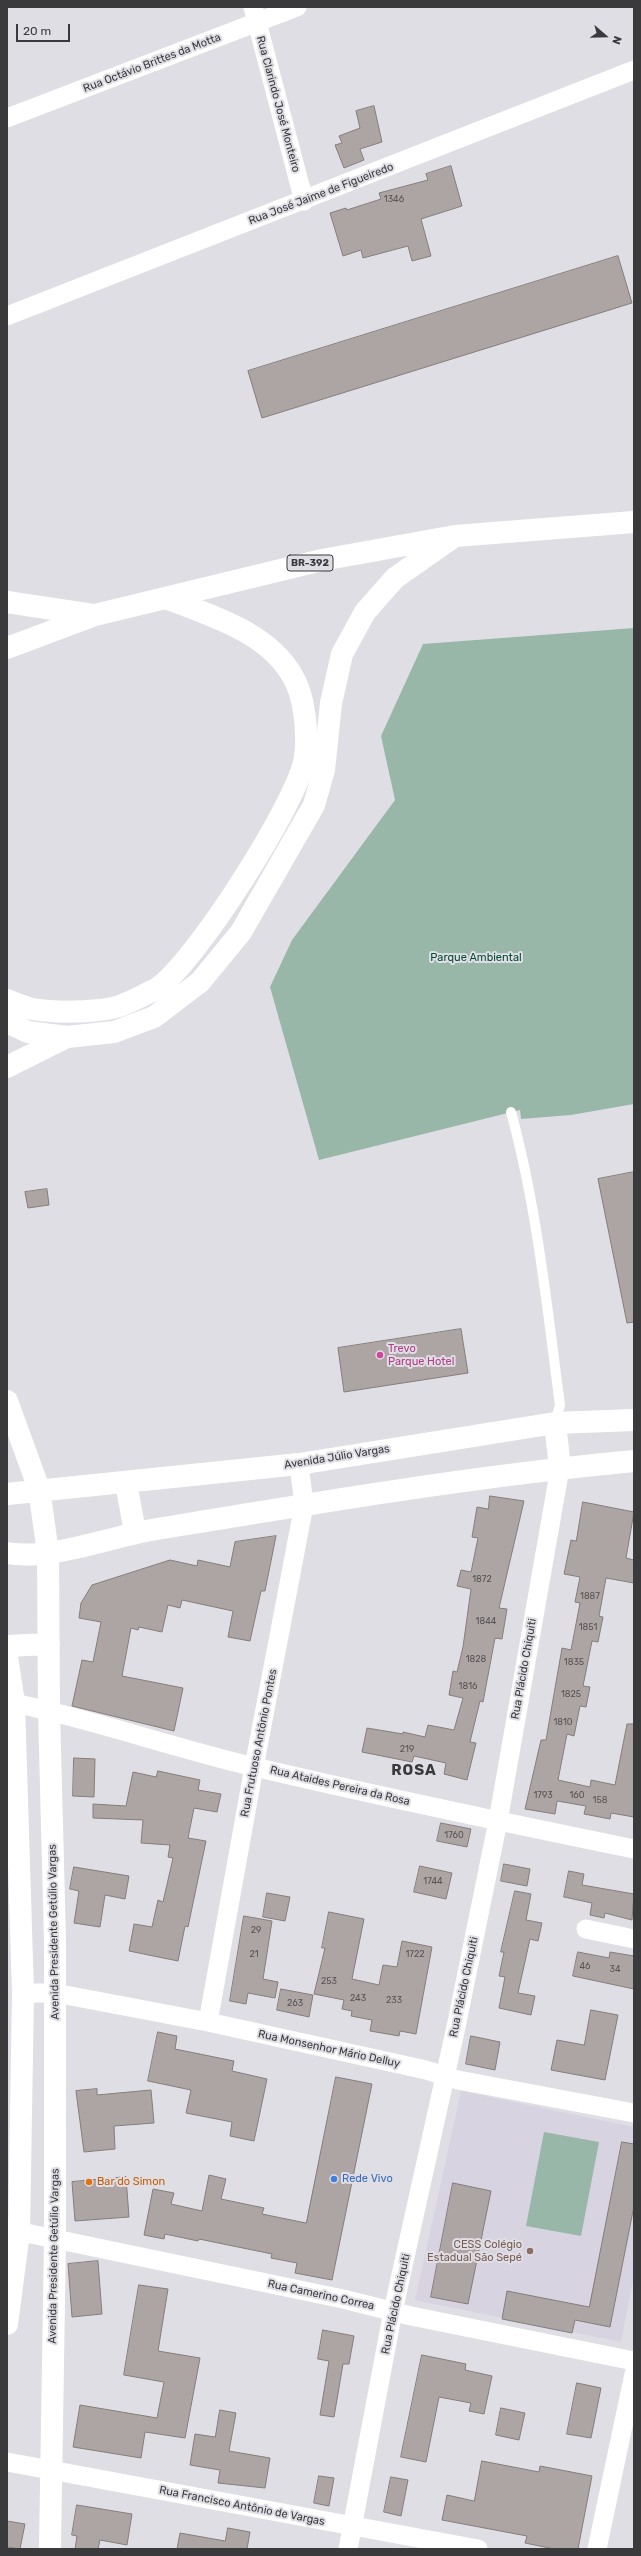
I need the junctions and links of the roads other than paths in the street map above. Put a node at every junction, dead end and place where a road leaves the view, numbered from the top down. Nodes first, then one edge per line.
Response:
1 (297, 7) edge
2 (255, 15) edge
3 (634, 70) edge
4 (7, 118) edge
5 (304, 201) junction
6 (7, 316) edge
7 (634, 522) edge
8 (456, 536) junction
9 (166, 598) junction
10 (7, 602) edge
11 (95, 616) junction
12 (7, 648) edge
13 (7, 1000) edge
14 (7, 1022) edge
15 (67, 1037) junction
16 (7, 1067) edge
17 (510, 1112) dead end
18 (7, 1401) edge
19 (634, 1420) edge
20 (555, 1423) junction
21 (634, 1460) edge
22 (299, 1464) junction
23 (560, 1468) junction
24 (126, 1483) junction
25 (39, 1490) junction
26 (7, 1494) edge
27 (304, 1505) junction
28 (135, 1532) junction
29 (7, 1553) edge
30 (48, 1553) junction
31 (49, 1644) junction
32 (7, 1646) edge
33 (7, 1657) edge
34 (14, 1703) junction
35 (49, 1710) junction
36 (254, 1767) junction
37 (498, 1821) junction
38 (634, 1849) edge
39 (586, 1929) dead end
40 (634, 1939) edge
41 (23, 1993) junction
42 (55, 1993) junction
43 (208, 2022) junction
44 (445, 2075) junction
45 (634, 2112) edge
46 (13, 2231) edge
47 (55, 2238) junction
48 (393, 2311) junction
49 (7, 2324) edge
50 (634, 2361) edge
51 (634, 2374) edge
52 (7, 2462) edge
53 (50, 2469) junction
54 (353, 2527) junction
55 (50, 2549) edge
56 (348, 2549) edge
57 (478, 2549) edge
58 (597, 2549) edge

1 - 2 street, Rua Octávio Brittes da Motta
2 - 4 street, Rua Octávio Brittes da Motta
2 - 5 street, Rua Clarindo José Monteiro
3 - 5 street, Rua José Jaime de Figueiredo
5 - 6 street, Rua José Jaime de Figueiredo
7 - 8 main road, BR-392
8 - 9 main road, BR-392
8 - 15 main road
9 - 11 main road, BR-392
9 - 13 main road
10 - 11 main road
11 - 12 main road, BR-392
14 - 15 main road
15 - 16 main road
17 - 20 lane
18 - 25 main road, Avenida Presidente Getúlio Vargas
19 - 20 main road, Avenida Júlio Vargas
20 - 22 main road, Avenida Júlio Vargas
20 - 23 main road, Rua Plácido Chiquiti
21 - 23 main road
22 - 24 main road, Avenida Júlio Vargas
22 - 27 street, Rua Frutuoso Antônio Pontes
23 - 27 main road
23 - 37 street, Rua Plácido Chiquiti
24 - 25 main road, Avenida Júlio Vargas
24 - 28 main road
25 - 26 main road, Avenida Júlio Vargas
25 - 30 main road, Avenida Presidente Getúlio Vargas
27 - 28 main road
27 - 36 street, Rua Frutuoso Antônio Pontes
28 - 30 main road
29 - 30 main road
30 - 31 main road, Avenida Presidente Getúlio Vargas
31 - 32 main road
31 - 35 main road, Avenida Presidente Getúlio Vargas
33 - 34 main road
34 - 35 street, Rua Ataides Pereira da Rosa
34 - 41 main road
35 - 36 street, Rua Ataides Pereira da Rosa
35 - 42 main road, Avenida Presidente Getúlio Vargas
36 - 37 street, Rua Ataides Pereira da Rosa
36 - 43 street, Rua Frutuoso Antônio Pontes
37 - 38 street, Rua Ataides Pereira da Rosa
37 - 44 street, Rua Plácido Chiquiti
39 - 40 street
41 - 42 street, Rua Monsenhor Mário Delluy
41 - 46 main road
42 - 43 street, Rua Monsenhor Mário Delluy
42 - 47 main road, Avenida Presidente Getúlio Vargas
43 - 44 street, Rua Monsenhor Mário Delluy
44 - 45 street, Rua Monsenhor Mário Delluy
44 - 48 street, Rua Plácido Chiquiti
46 - 47 street, Rua Camerino Correa
46 - 49 main road
47 - 48 street, Rua Camerino Correa
47 - 53 main road, Avenida Presidente Getúlio Vargas
48 - 50 street, Rua Camerino Correa
48 - 54 street, Rua Plácido Chiquiti
51 - 58 street
52 - 53 street, Rua Francisco Antônio de Vargas
53 - 54 street, Rua Francisco Antônio de Vargas
53 - 55 main road, Avenida Presidente Getúlio Vargas
54 - 56 street, Rua Plácido Chiquiti
54 - 57 street, Rua Francisco Antônio de Vargas

